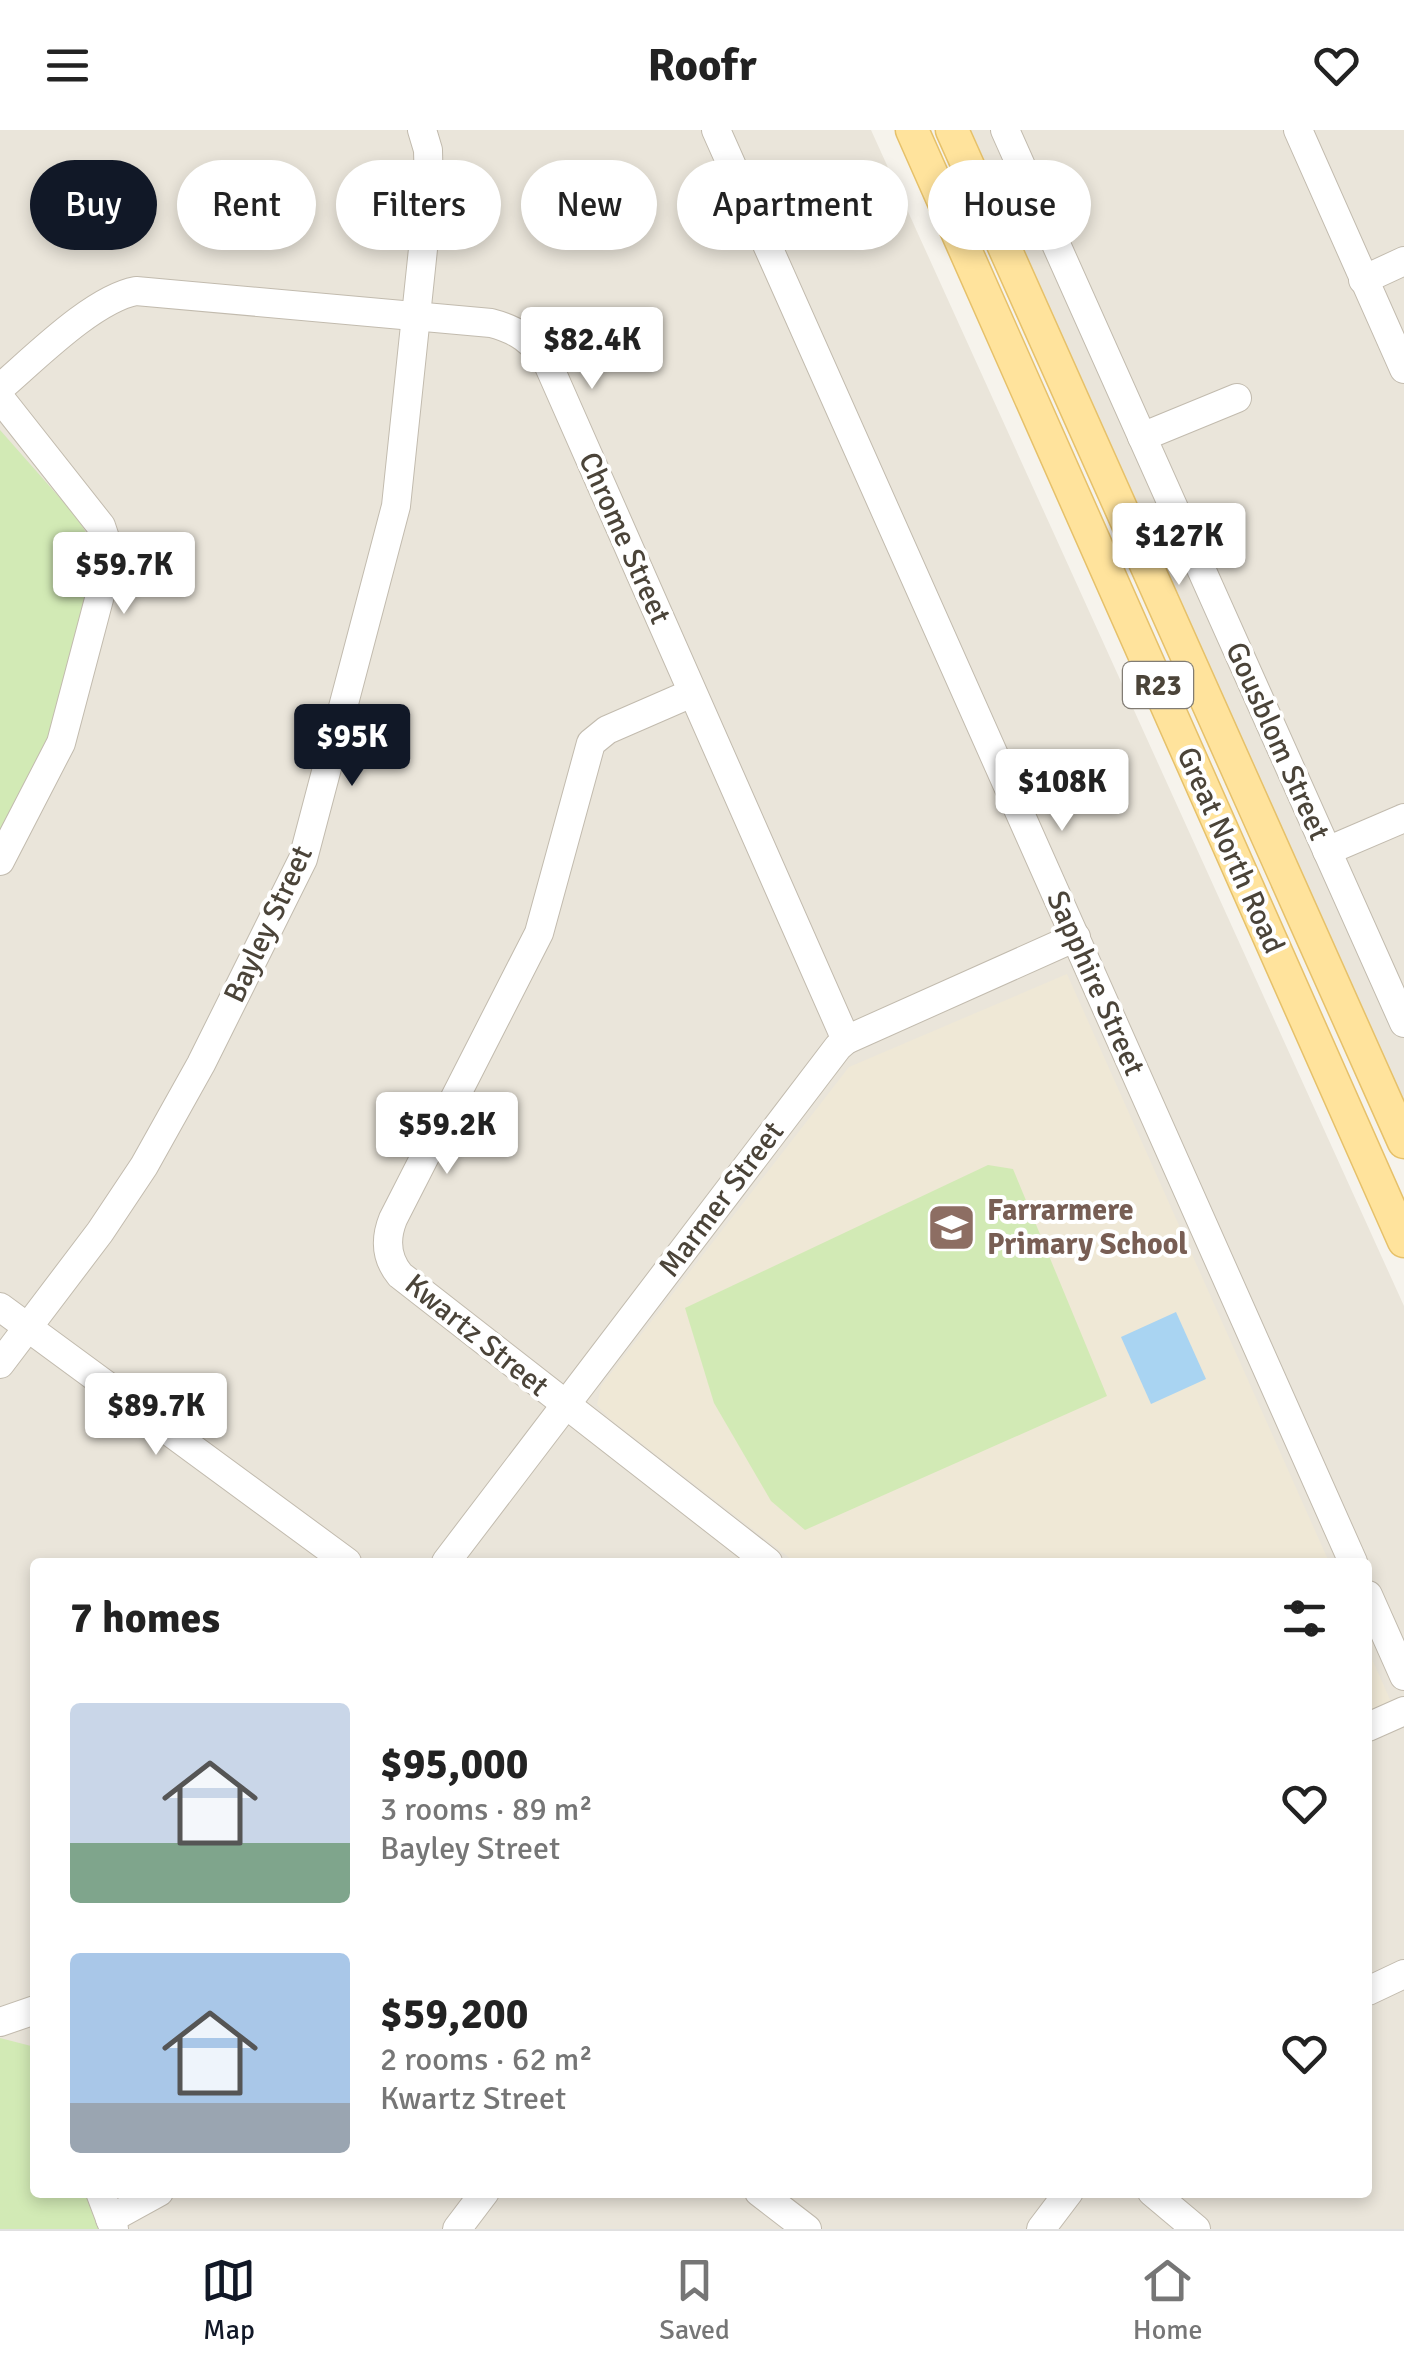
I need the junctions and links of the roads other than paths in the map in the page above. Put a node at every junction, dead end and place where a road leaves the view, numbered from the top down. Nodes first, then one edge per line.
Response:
1 (422, 130) edge
2 (716, 130) edge
3 (912, 130) edge
4 (952, 130) edge
5 (1005, 130) edge
6 (1298, 130) edge
7 (1404, 261) edge
8 (1363, 280) junction
9 (418, 316) junction
10 (1404, 369) edge
11 (0, 388) edge
12 (0, 398) edge
13 (1237, 398) dead end
14 (1142, 437) junction
15 (1096, 450) junction
16 (1061, 467) junction
17 (692, 693) junction
18 (1404, 818) edge
19 (1328, 850) junction
20 (0, 861) edge
21 (1076, 937) junction
22 (1404, 1022) edge
23 (846, 1040) junction
24 (1404, 1142) edge
25 (1404, 1241) edge
26 (0, 1307) edge
27 (28, 1328) junction
28 (0, 1364) edge
29 (565, 1406) junction
30 (342, 1558) edge
31 (449, 1558) edge
32 (763, 1558) edge
33 (1351, 1558) edge
34 (1372, 1604) edge
35 (1404, 1676) edge
36 (1404, 1711) edge
37 (1372, 1726) edge
38 (1404, 1974) edge
39 (1372, 1988) edge
40 (102, 2198) edge
41 (150, 2198) edge
42 (481, 2198) edge
43 (763, 2198) edge
44 (1065, 2198) edge
45 (1159, 2198) edge
46 (777, 2220) edge
47 (112, 2224) edge
48 (457, 2229) edge
49 (807, 2229) edge
50 (1042, 2229) edge
51 (1196, 2229) edge

1 - 9 street, Bayley Street
2 - 21 street, Sapphire Street
3 - 16 main road, Great North Road / R23
4 - 15 main road, Great North Road / R23
5 - 14 street, Gousblom Street
6 - 8 street
7 - 8 street
8 - 10 street
9 - 11 street, Chrome Street
9 - 17 street, Chrome Street
9 - 27 street, Bayley Street
12 - 20 street
13 - 14 street
14 - 19 street, Gousblom Street
15 - 16 main road
15 - 24 main road, Great North Road / R23
16 - 25 main road, Great North Road / R23
17 - 23 street, Chrome Street
17 - 29 street, Kwartz Street
18 - 19 street
19 - 22 street, Gousblom Street
21 - 23 street, Marmer Street
21 - 33 street, Sapphire Street
23 - 29 street, Marmer Street
26 - 27 street
27 - 28 street, Bayley Street
27 - 30 street
29 - 31 street, Marmer Street
29 - 32 street, Kwartz Street
34 - 35 street
36 - 37 street
38 - 39 street
40 - 47 street
41 - 47 street
42 - 48 street
43 - 46 street
44 - 50 street
45 - 51 street
46 - 49 street

